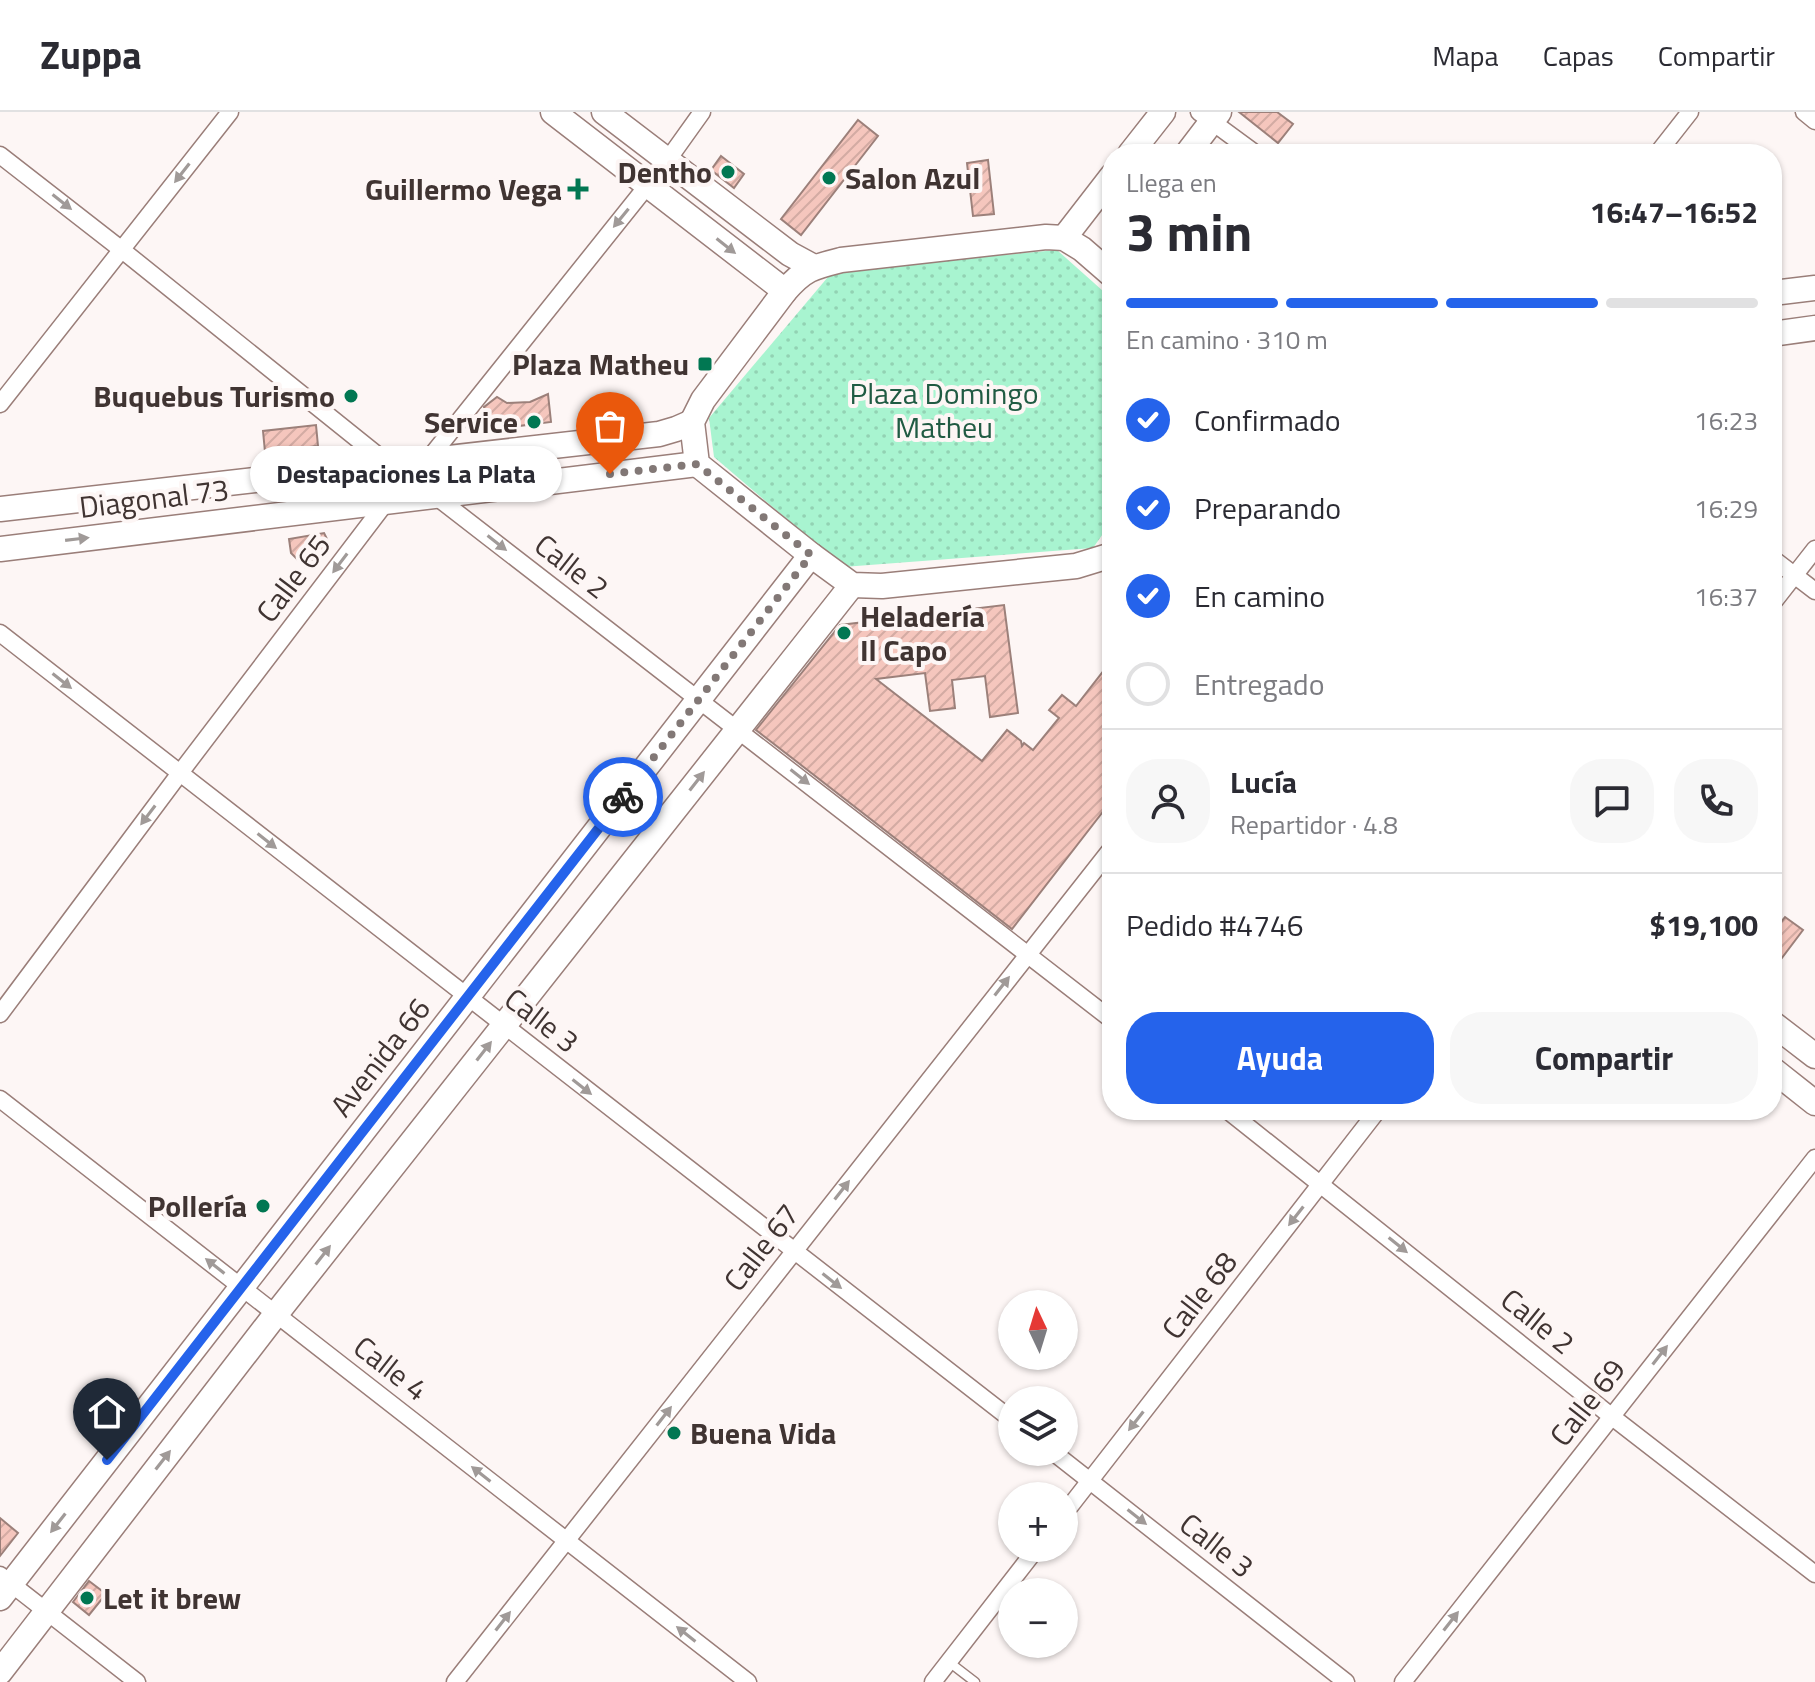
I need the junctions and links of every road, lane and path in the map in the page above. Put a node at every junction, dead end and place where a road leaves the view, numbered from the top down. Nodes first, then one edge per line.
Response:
1 (230, 112) edge
2 (553, 112) edge
3 (604, 112) edge
4 (702, 112) edge
5 (1163, 112) edge
6 (1690, 112) edge
7 (1804, 112) edge
8 (1210, 115) edge
9 (1815, 121) edge
10 (1138, 144) edge
11 (1193, 144) edge
12 (1244, 144) edge
13 (1665, 144) edge
14 (0, 155) edge
15 (667, 161) junction
16 (647, 185) junction
17 (1102, 189) edge
18 (1064, 238) junction
19 (122, 250) junction
20 (1102, 260) edge
21 (814, 267) junction
22 (1815, 288) edge
23 (785, 291) junction
24 (1782, 292) edge
25 (1815, 328) edge
26 (1782, 333) edge
27 (0, 404) edge
28 (692, 422) junction
29 (697, 464) junction
30 (409, 468) junction
31 (435, 496) junction
32 (387, 501) junction
33 (0, 509) edge
34 (0, 549) edge
35 (1815, 549) edge
36 (811, 555) junction
37 (1102, 558) edge
38 (1782, 566) edge
39 (1794, 576) junction
40 (852, 585) junction
41 (1782, 591) edge
42 (1815, 591) edge
43 (0, 633) edge
44 (699, 699) junction
45 (738, 729) junction
46 (180, 773) junction
47 (1102, 860) edge
48 (1027, 954) junction
49 (467, 997) junction
50 (1102, 1012) edge
51 (0, 1014) edge
52 (504, 1026) junction
53 (1782, 1031) edge
54 (1815, 1056) edge
55 (1782, 1077) edge
56 (0, 1099) edge
57 (1815, 1103) edge
58 (1240, 1120) edge
59 (1370, 1120) edge
60 (1815, 1158) edge
61 (1321, 1183) junction
62 (793, 1251) junction
63 (242, 1287) junction
64 (276, 1314) junction
65 (998, 1409) edge
66 (1611, 1416) junction
67 (1072, 1466) edge
68 (1090, 1480) junction
69 (1078, 1496) edge
70 (566, 1540) junction
71 (1026, 1562) edge
72 (1815, 1574) edge
73 (4, 1585) edge
74 (47, 1611) junction
75 (949, 1662) junction
76 (0, 1672) edge
77 (137, 1682) edge
78 (455, 1682) edge
79 (748, 1682) edge
80 (933, 1682) edge
81 (975, 1682) edge
82 (1346, 1682) edge
83 (1403, 1682) edge

1 -> 19 street
2 - 16 main road
3 - 15 main road
4 - 15 street, Calle 65
5 - 10 main road
6 - 13 street
7 - 9 street
8 - 11 main road
8 - 12 street
14 -> 19 street, Calle 2
15 - 16 street, Calle 65
15 - 21 main road
16 -> 23 main road
16 -> 30 street, Calle 65
17 - 18 main road
18 - 20 main road
18 - 21 main road
19 - 27 street
19 - 30 street, Calle 2
21 - 23 main road
22 - 24 main road
23 - 28 main road
25 - 26 main road
28 - 29 main road
28 - 30 main road, Diagonal 73
29 - 31 main road, Diagonal 73
29 - 36 main road
30 - 31 street, Calle 2
30 - 32 street, Calle 65
30 - 33 main road, Diagonal 73
31 - 32 main road, Diagonal 73
31 -> 44 street, Calle 2
34 -> 32 main road, Diagonal 73
32 -> 46 street, Calle 65
35 - 39 street
36 - 40 main road
36 - 44 main road, Avenida 66
37 - 40 main road
38 - 39 street
39 - 41 street
39 - 42 street
40 - 45 main road
43 -> 46 street, Calle 3
44 - 45 street, Calle 2
44 - 49 main road, Avenida 66
45 -> 48 street, Calle 2
52 -> 45 main road
46 -> 49 street, Calle 3
46 -> 51 street, Calle 65
47 - 48 street, Calle 67
48 - 50 street, Calle 2
62 -> 48 street, Calle 67
49 - 52 street, Calle 3
49 - 63 main road, Avenida 66
52 -> 62 street, Calle 3
64 -> 52 main road
53 - 54 main road
55 - 57 main road
63 -> 56 street, Calle 4
58 - 61 street, Calle 2
59 - 61 street, Calle 68
66 -> 60 street, Calle 69
61 -> 66 street, Calle 2
61 -> 68 street, Calle 68
62 -> 65 street, Calle 3
70 -> 62 street, Calle 67
63 - 64 street, Calle 4
63 -> 73 main road, Avenida 66
70 -> 64 street, Calle 4
74 -> 64 main road
66 - 72 street, Calle 2
83 -> 66 street, Calle 69
67 - 68 street, Calle 3
68 - 69 street, Calle 68
68 -> 82 street, Calle 3
78 -> 70 street, Calle 67
79 -> 70 street, Calle 4
71 - 75 street
73 - 74 street
74 - 76 main road
74 - 77 street
75 - 80 street
75 - 81 lane

